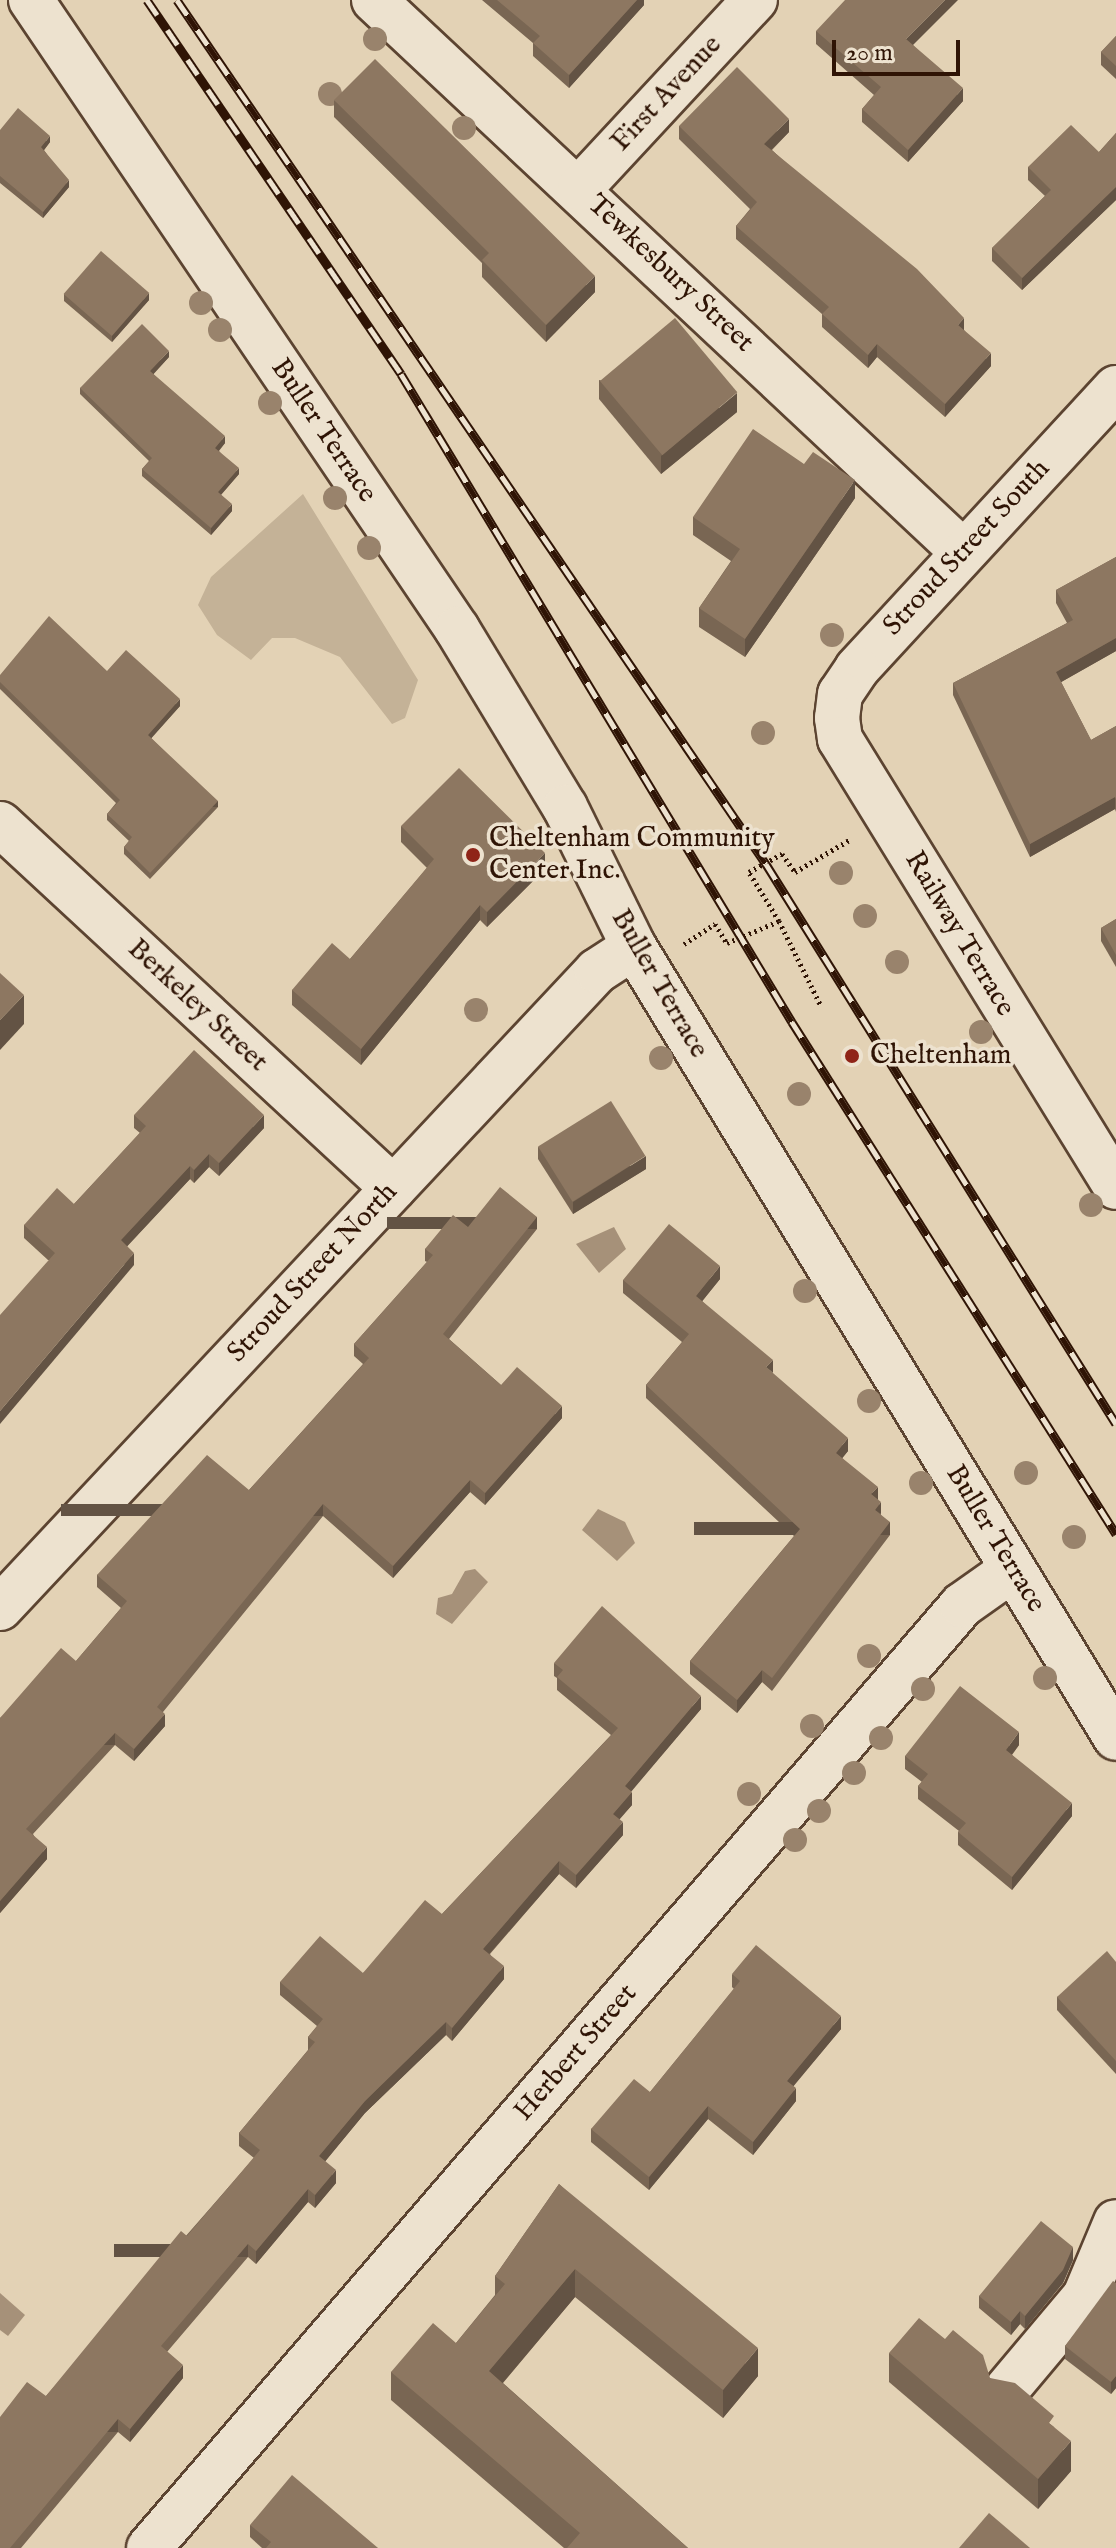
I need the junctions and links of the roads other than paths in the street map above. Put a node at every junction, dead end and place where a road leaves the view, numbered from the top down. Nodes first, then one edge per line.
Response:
1 (31, 0) edge
2 (374, 0) edge
3 (755, 0) edge
4 (580, 188) junction
5 (1116, 388) edge
6 (962, 551) junction
7 (837, 718) joint
8 (0, 824) edge
9 (634, 947) junction
10 (1116, 1187) edge
11 (393, 1188) junction
12 (1013, 1569) junction
13 (0, 1608) edge
14 (1116, 1738) edge
15 (1116, 2222) edge
16 (1007, 2389) edge
17 (149, 2548) edge

1 - 9 street, Buller Terrace
2 - 4 street, Tewkesbury Street
3 - 4 street, First Avenue
4 - 6 street, Tewkesbury Street
5 - 6 street, Stroud Street South
6 - 7 street, Stroud Street South
7 - 10 street, Railway Terrace
8 - 11 street, Berkeley Street
9 - 11 street, Stroud Street North
9 - 12 street, Buller Terrace
11 - 13 street, Stroud Street North
12 - 14 street, Buller Terrace
12 - 17 street, Herbert Street
15 - 16 street

